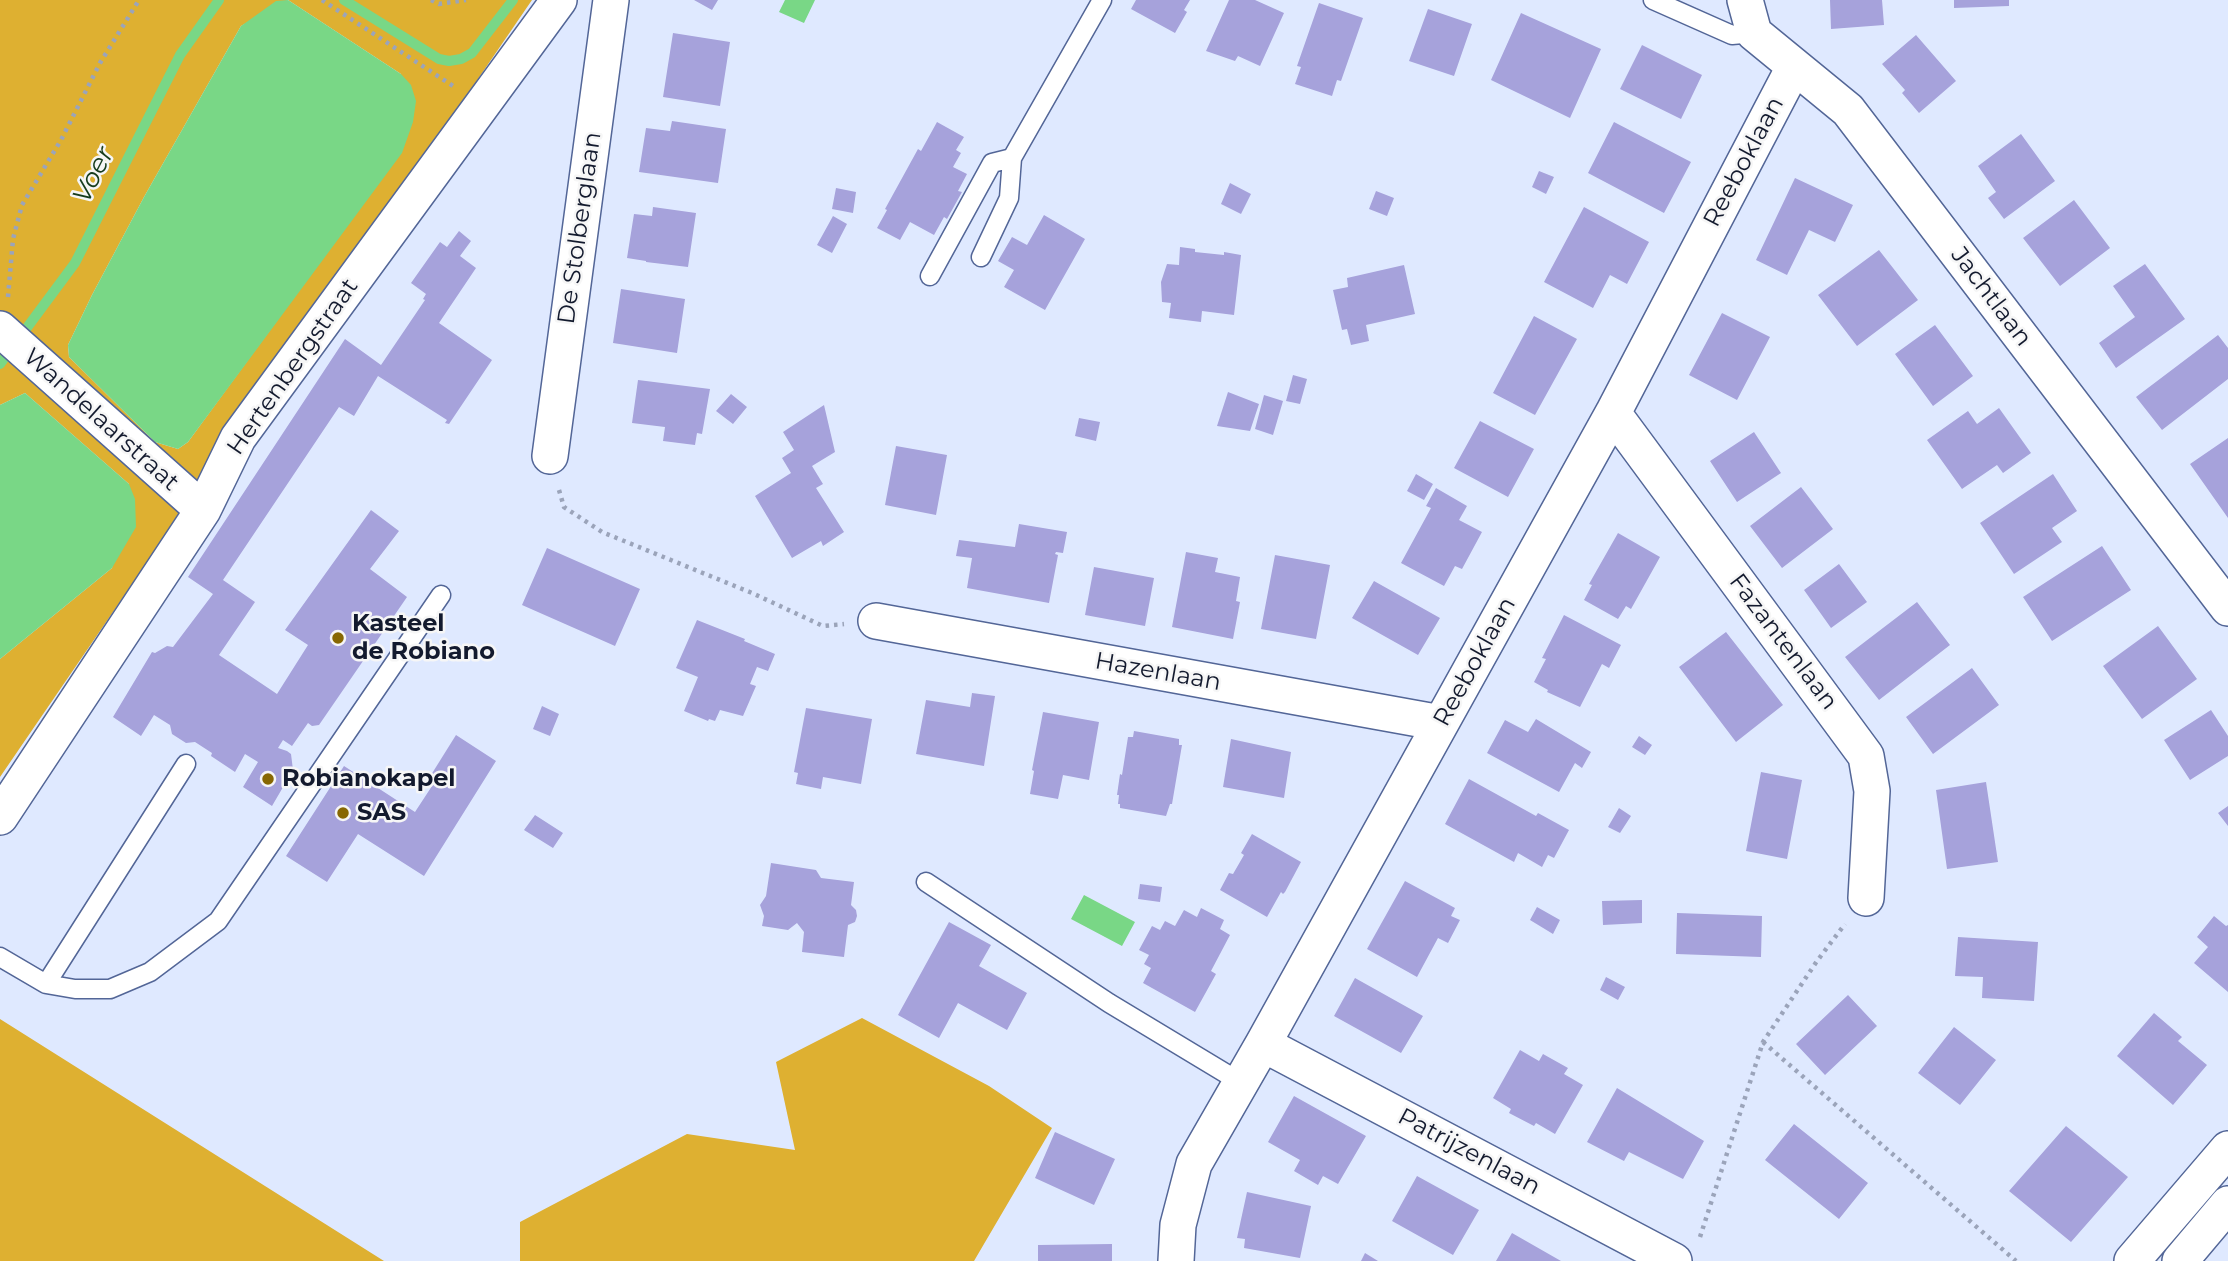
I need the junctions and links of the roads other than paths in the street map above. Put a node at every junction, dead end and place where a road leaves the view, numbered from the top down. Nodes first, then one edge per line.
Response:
1 (559, 0) edge
2 (611, 0) edge
3 (1102, 0) edge
4 (1653, 0) edge
5 (1749, 16) edge
6 (1794, 67) junction
7 (1012, 158) junction
8 (981, 257) dead end
9 (930, 276) dead end
10 (9, 331) edge
11 (1613, 414) junction
12 (550, 456) road end
13 (202, 510) junction
14 (441, 595) dead end
15 (2228, 608) edge
16 (876, 621) road end
17 (1441, 723) junction
18 (186, 764) dead end
19 (0, 817) edge
20 (926, 882) dead end
21 (1866, 898) road end
22 (0, 957) edge
23 (46, 984) junction
24 (1264, 1044) junction
25 (1240, 1082) junction
26 (2228, 1149) edge
27 (2228, 1204) edge
28 (1685, 1255) edge
29 (1176, 1261) edge
30 (2132, 1261) edge
31 (2180, 1261) edge

1 - 13 street, Hertenbergstraat
2 - 12 street, De Stolberglaan
3 - 7 lane
4 - 5 lane
5 - 6 street, Jachtlaan
6 - 11 street, Reeboklaan
6 - 15 street, Jachtlaan
7 - 8 lane
7 - 9 lane
10 - 13 street, Wandelaarstraat
11 - 17 street, Reeboklaan
11 - 21 street, Fazantenlaan
13 - 19 street, Hertenbergstraat
14 - 23 lane
16 - 17 street, Hazenlaan
17 - 24 street, Reeboklaan
18 - 23 lane
20 - 25 lane
22 - 23 lane
24 - 25 street, Reeboklaan
24 - 28 street, Patrijzenlaan
25 - 29 street, Reeboklaan
26 - 30 street
27 - 31 street

